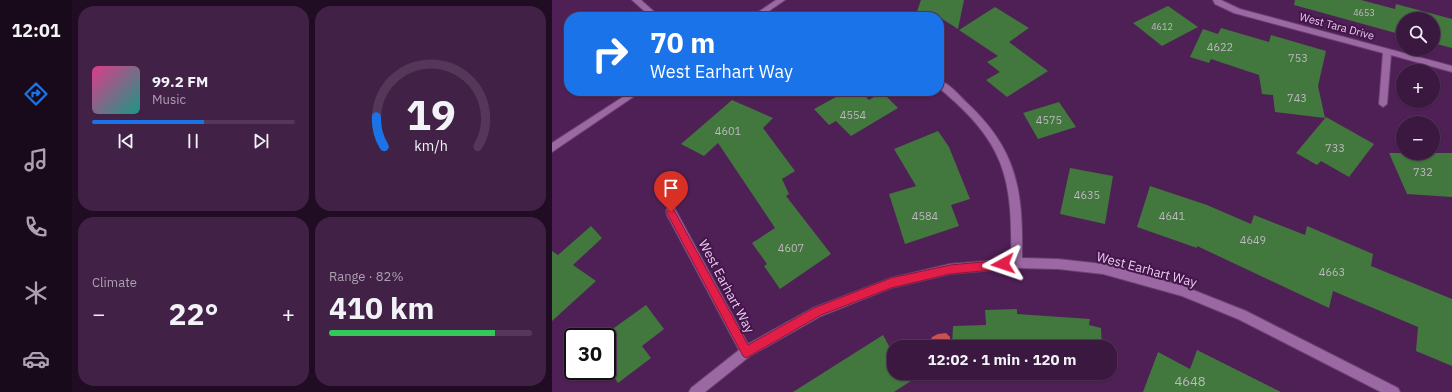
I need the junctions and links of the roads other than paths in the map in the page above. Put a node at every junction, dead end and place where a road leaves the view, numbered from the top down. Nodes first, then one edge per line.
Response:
1 (636, 0) edge
2 (781, 0) edge
3 (1217, 1) edge
4 (650, 12) edge
5 (763, 12) edge
6 (1388, 51) junction
7 (1452, 69) edge
8 (944, 87) edge
9 (630, 96) edge
10 (1383, 104) dead end
11 (552, 148) edge
12 (671, 212) dead end
13 (1016, 263) junction
14 (746, 352) junction
15 (695, 392) edge
16 (1394, 392) edge

1 - 4 street
2 - 5 street
3 - 6 street, West Tara Drive
6 - 7 street, West Tara Drive
6 - 10 street
8 - 13 street
9 - 11 street
12 - 14 street, West Earhart Way
13 - 14 street, West Earhart Way
13 - 16 street, West Earhart Way
14 - 15 street, West Earhart Way

